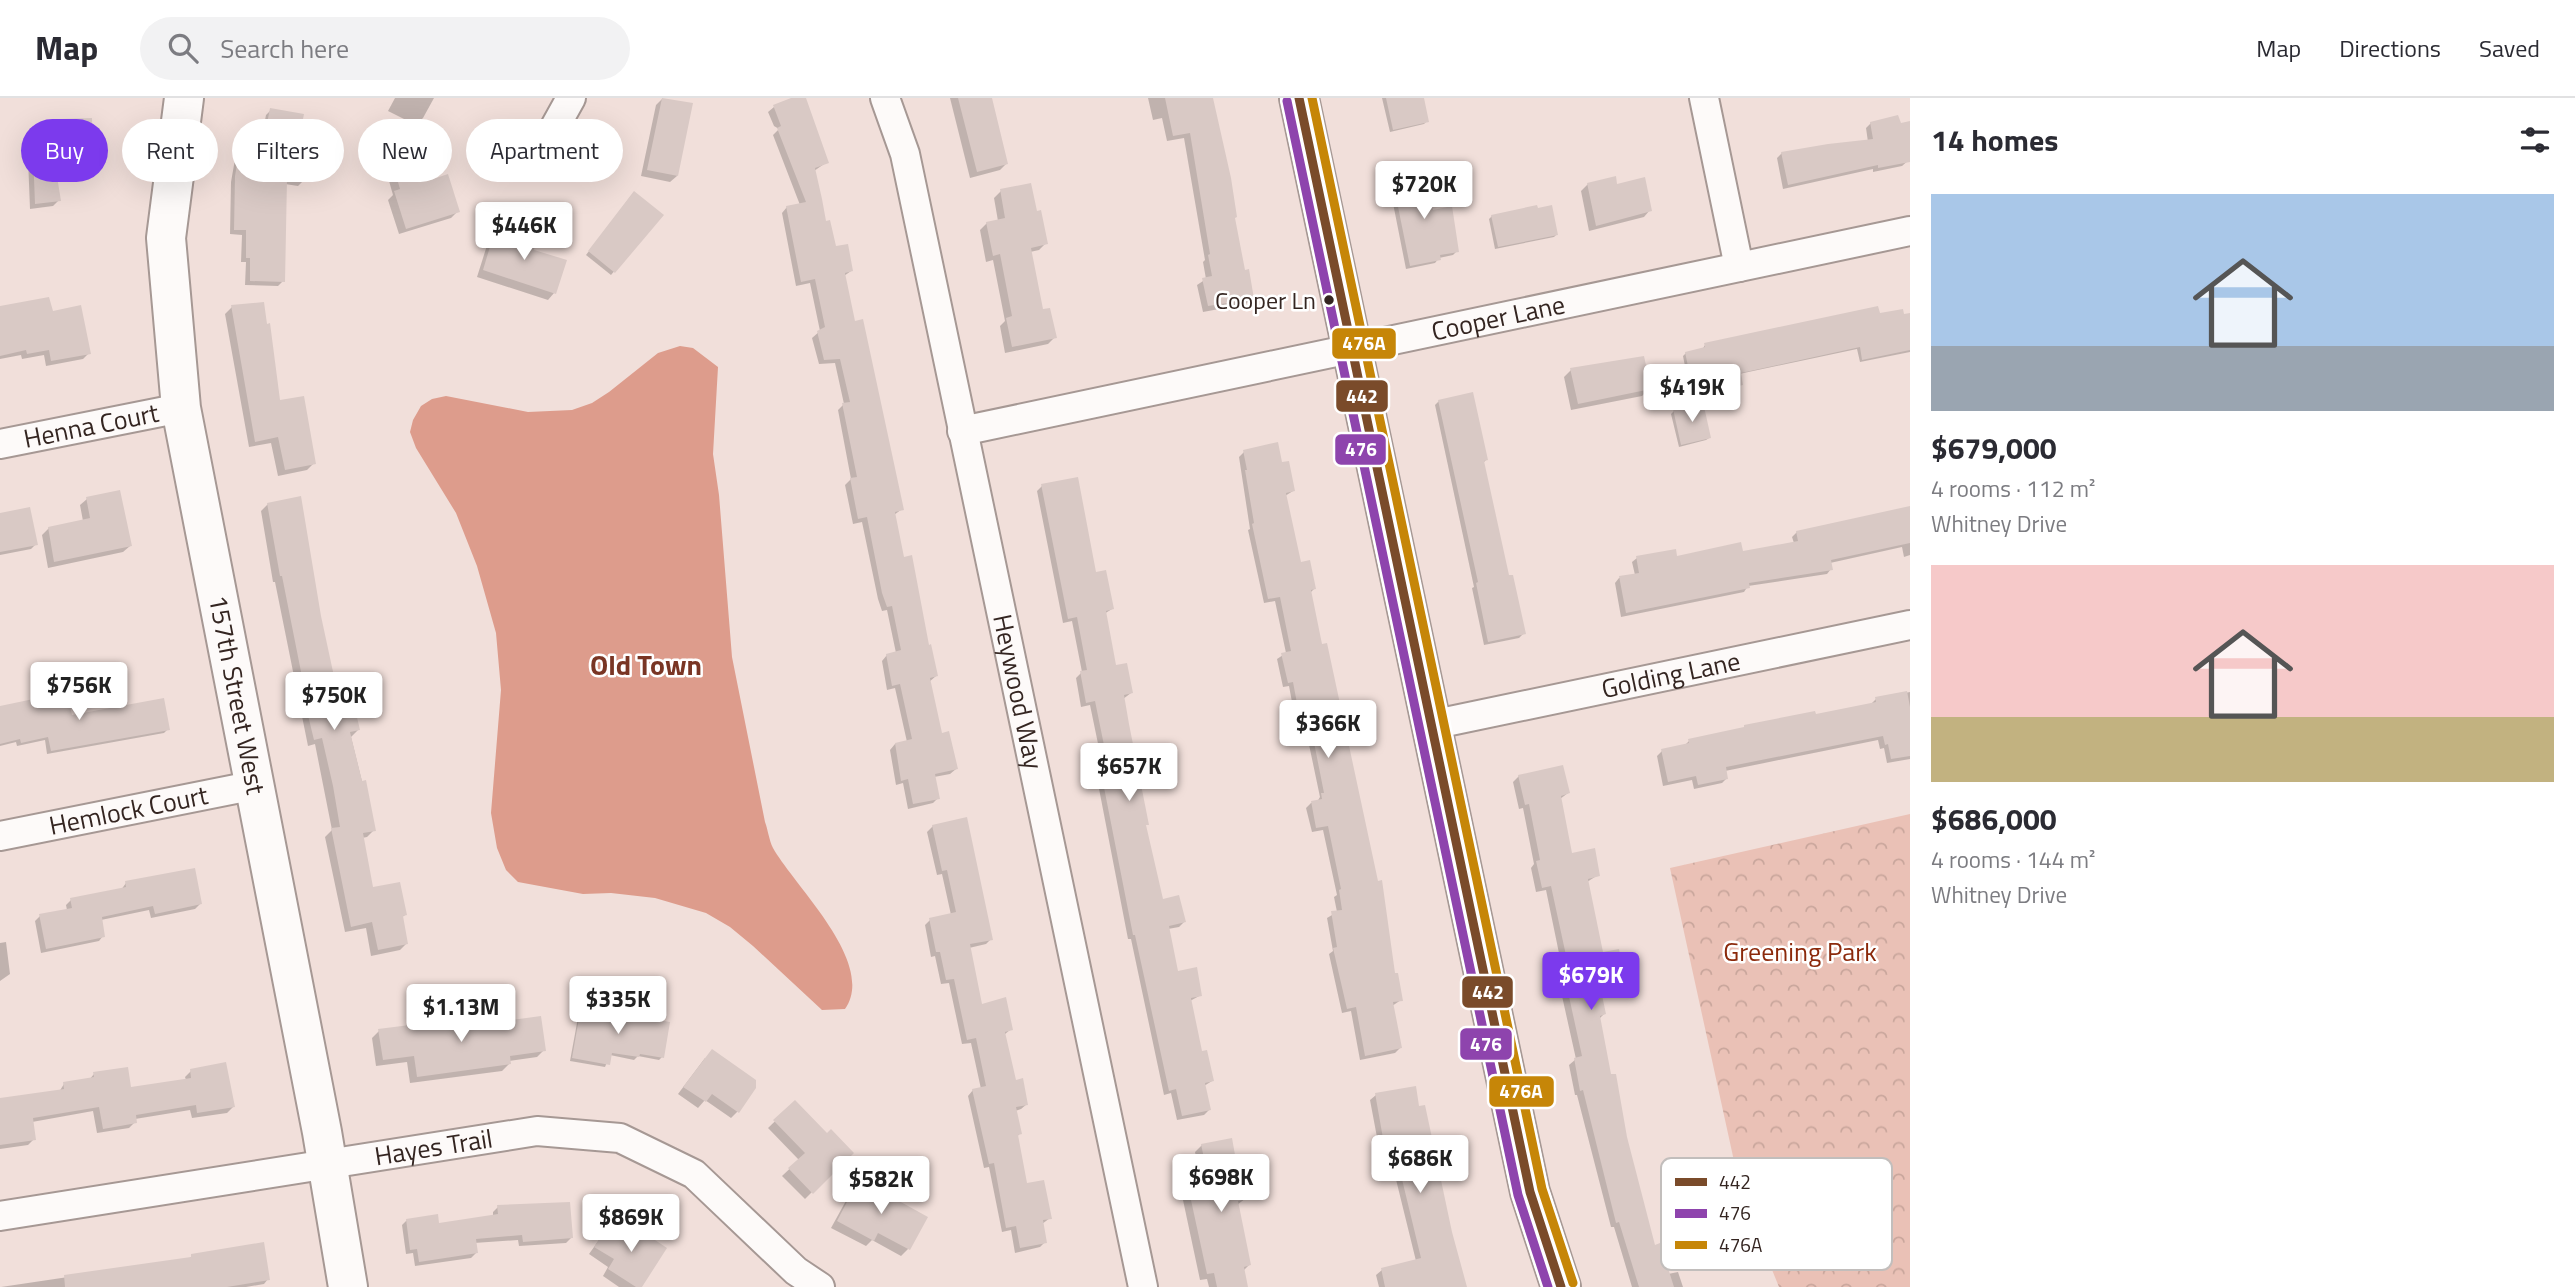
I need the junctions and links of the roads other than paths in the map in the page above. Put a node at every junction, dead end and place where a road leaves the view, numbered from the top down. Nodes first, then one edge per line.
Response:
1 (184, 98) edge
2 (571, 98) edge
3 (885, 98) edge
4 (1299, 98) edge
5 (1704, 98) edge
6 (559, 119) edge
7 (1910, 232) edge
8 (1739, 267) junction
9 (1352, 349) junction
10 (181, 408) junction
11 (962, 431) junction
12 (0, 444) edge
13 (1910, 625) edge
14 (1431, 725) junction
15 (256, 785) junction
16 (0, 836) edge
17 (328, 1164) junction
18 (0, 1216) edge
19 (348, 1287) edge
20 (820, 1287) edge
21 (1143, 1287) edge
22 (1561, 1287) edge

1 - 10 street, 157th Street West
2 - 6 street
3 - 11 street, Heywood Way
4 - 9 street
5 - 8 street
7 - 8 street, Cooper Lane
8 - 9 street, Cooper Lane
9 - 11 street, Cooper Lane
9 - 14 street
10 - 12 street, Henna Court
10 - 15 street, 157th Street West
11 - 21 street, Heywood Way
13 - 14 street, Golding Lane
14 - 22 street
15 - 16 street, Hemlock Court
15 - 17 street, 157th Street West
17 - 18 street, Hayes Trail
17 - 19 street, 157th Street West
17 - 20 street, Hayes Trail

